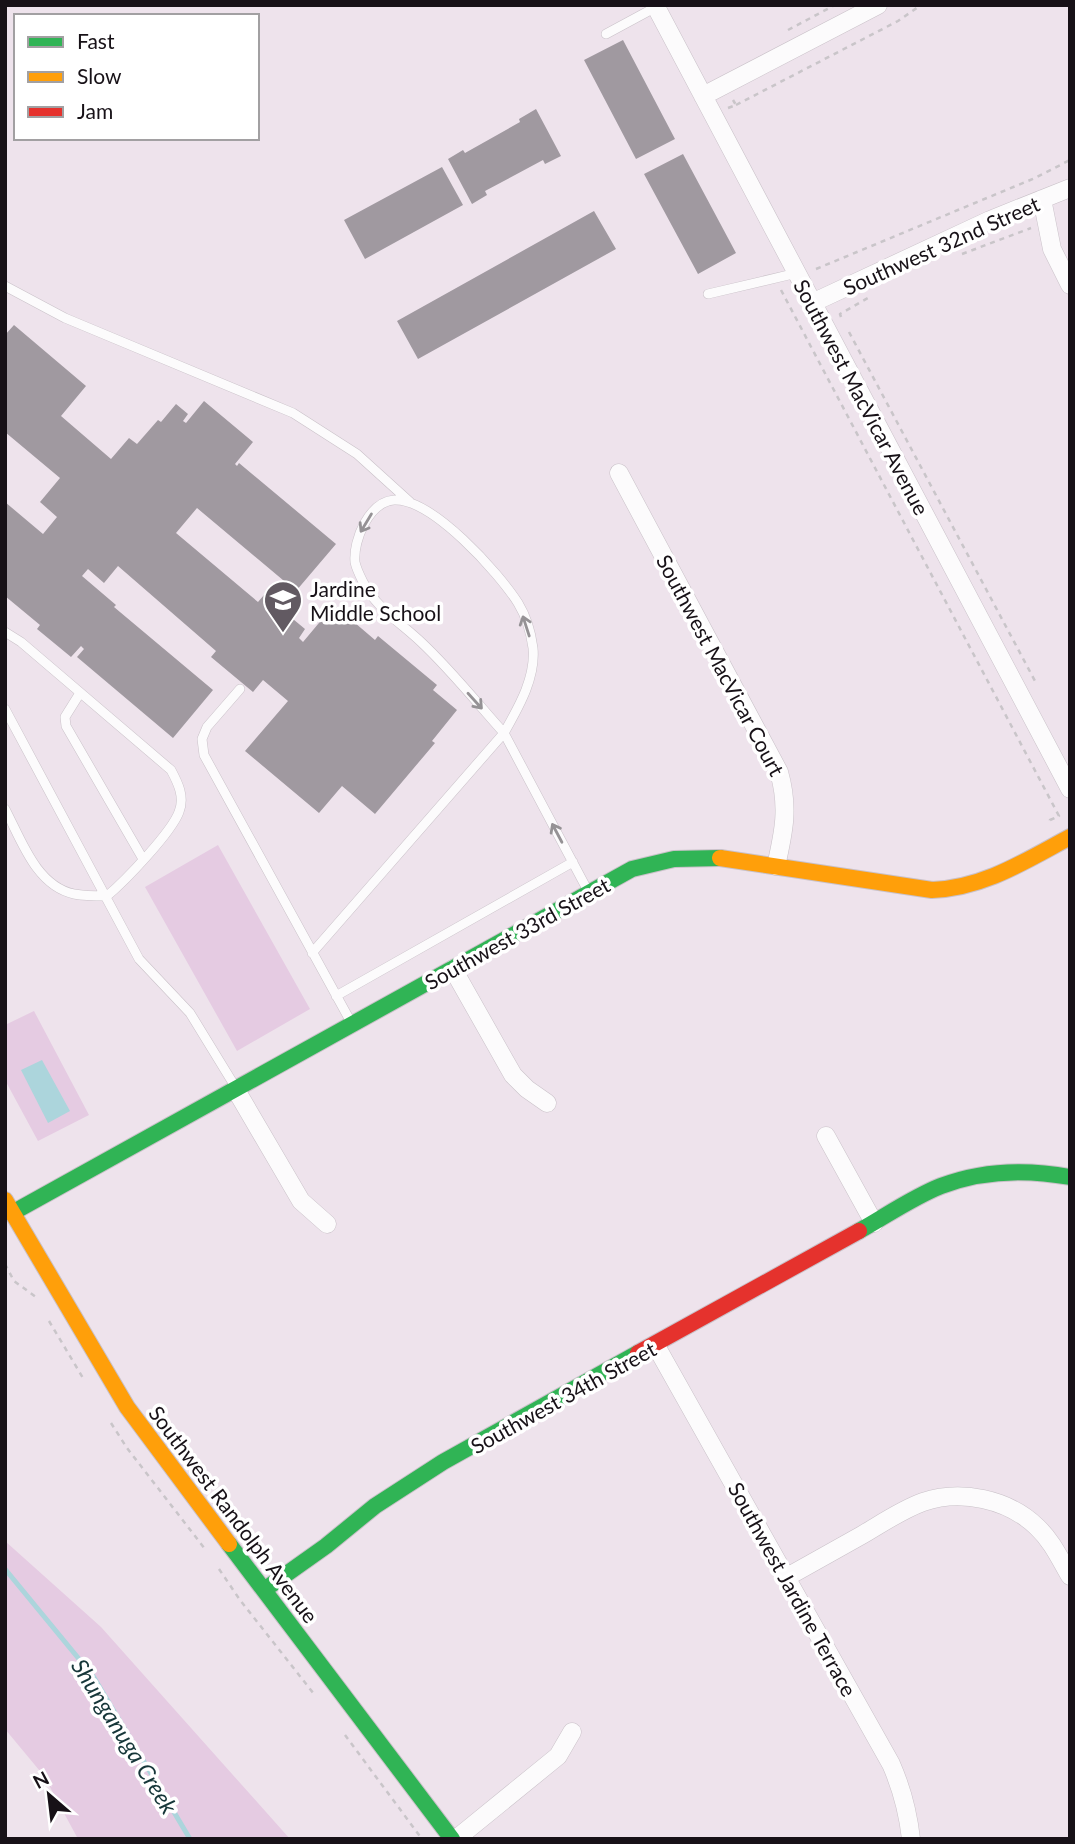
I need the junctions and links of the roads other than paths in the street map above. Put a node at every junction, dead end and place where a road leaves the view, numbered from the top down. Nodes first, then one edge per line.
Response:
1 (878, 5) edge
2 (655, 6) edge
3 (606, 34) dead end
4 (703, 96) junction
5 (1070, 188) edge
6 (1042, 199) junction
7 (797, 274) junction
8 (1070, 285) edge
9 (5, 286) edge
10 (708, 294) dead end
11 (813, 303) junction
12 (619, 473) dead end
13 (410, 502) junction
14 (5, 632) edge
15 (240, 690) dead end
16 (80, 693) junction
17 (5, 709) edge
18 (504, 733) junction
19 (1070, 789) edge
20 (5, 809) edge
21 (1070, 837) edge
22 (143, 859) junction
23 (573, 862) junction
24 (776, 866) junction
25 (590, 893) junction
26 (107, 896) junction
27 (312, 953) junction
28 (453, 969) junction
29 (336, 996) junction
30 (352, 1025) junction
31 (236, 1090) junction
32 (547, 1103) dead end
33 (826, 1136) dead end
34 (1070, 1177) edge
35 (7, 1210) edge
36 (874, 1223) junction
37 (327, 1224) dead end
38 (656, 1346) junction
39 (1070, 1576) edge
40 (787, 1577) junction
41 (264, 1590) junction
42 (572, 1732) dead end
43 (454, 1839) edge
44 (911, 1839) edge

1 - 4 street
2 - 3 lane
2 - 4 street, Southwest MacVicar Avenue
4 - 7 street, Southwest MacVicar Avenue
5 - 6 street, Southwest 32nd Street
6 - 8 street
6 - 11 street, Southwest 32nd Street
7 - 10 lane
7 - 11 street, Southwest MacVicar Avenue
9 - 13 lane
11 - 19 street, Southwest MacVicar Avenue
12 - 24 street, Southwest MacVicar Court
18 -> 13 lane
13 -> 18 lane
14 - 16 lane
15 - 27 lane
16 - 22 lane
16 - 22 lane
17 - 26 lane
23 -> 18 lane
18 - 27 lane
20 - 26 lane
21 - 24 street, Southwest 33rd Street
22 - 26 lane
23 - 25 lane
23 - 29 lane
24 - 25 street, Southwest 33rd Street
25 - 28 street, Southwest 33rd Street
26 - 31 lane
27 - 29 lane
28 - 30 street, Southwest 33rd Street
28 - 32 street
29 - 30 lane
30 - 31 street, Southwest 33rd Street
31 - 35 street, Southwest 33rd Street
31 - 37 street
33 - 36 street
34 - 36 street, Southwest 34th Street
35 - 41 street, Southwest Randolph Avenue
36 - 38 street, Southwest 34th Street
38 - 40 street, Southwest Jardine Terrace
38 - 41 street, Southwest 34th Street
39 - 40 street
40 - 44 street, Southwest Jardine Terrace
41 - 43 street, Southwest Randolph Avenue
42 - 43 street

